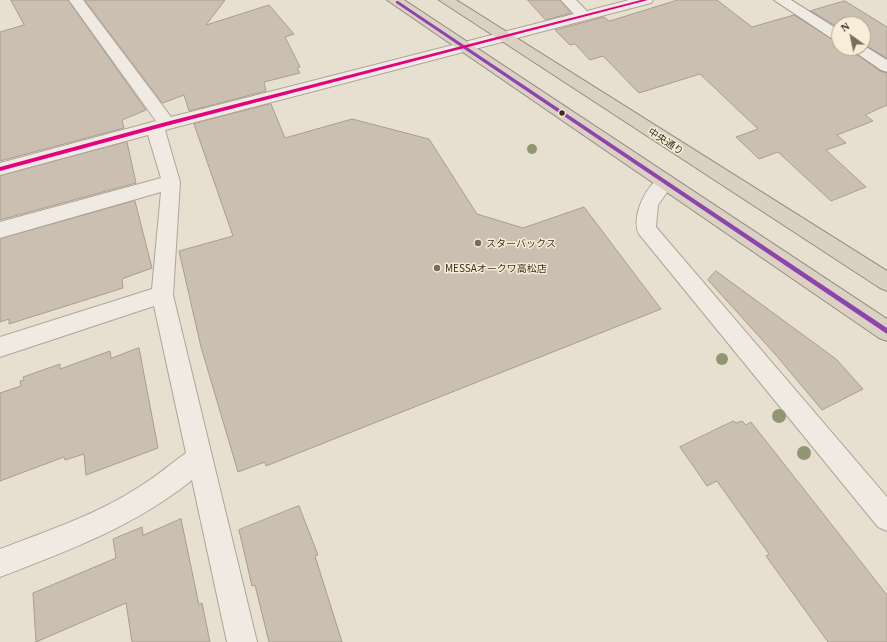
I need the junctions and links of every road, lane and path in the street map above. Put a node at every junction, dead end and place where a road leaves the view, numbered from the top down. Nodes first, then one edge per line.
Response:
1 (76, 0) edge
2 (394, 0) edge
3 (446, 0) edge
4 (568, 0) edge
5 (646, 0) edge
6 (781, 0) edge
7 (584, 16) junction
8 (831, 32) edge
9 (504, 37) junction
10 (464, 47) junction
11 (870, 56) edge
12 (887, 67) edge
13 (161, 126) junction
14 (0, 169) edge
15 (172, 182) junction
16 (665, 182) junction
17 (0, 230) edge
18 (887, 282) edge
19 (162, 295) junction
20 (887, 331) edge
21 (0, 347) edge
22 (199, 458) junction
23 (887, 518) edge
24 (0, 562) edge
25 (242, 642) edge

1 - 13 street
2 - 10 highway
3 - 9 highway, 中央通り
4 - 7 street
5 - 7 street
6 - 8 street
7 - 9 street
9 - 10 street
9 - 18 highway, 中央通り
10 - 13 street
10 - 16 highway
11 - 12 street
13 - 14 street
13 - 15 street
15 - 17 street
15 - 19 street
16 - 20 highway
16 - 23 street
19 - 21 street
19 - 22 street
22 - 24 street
22 - 25 street

